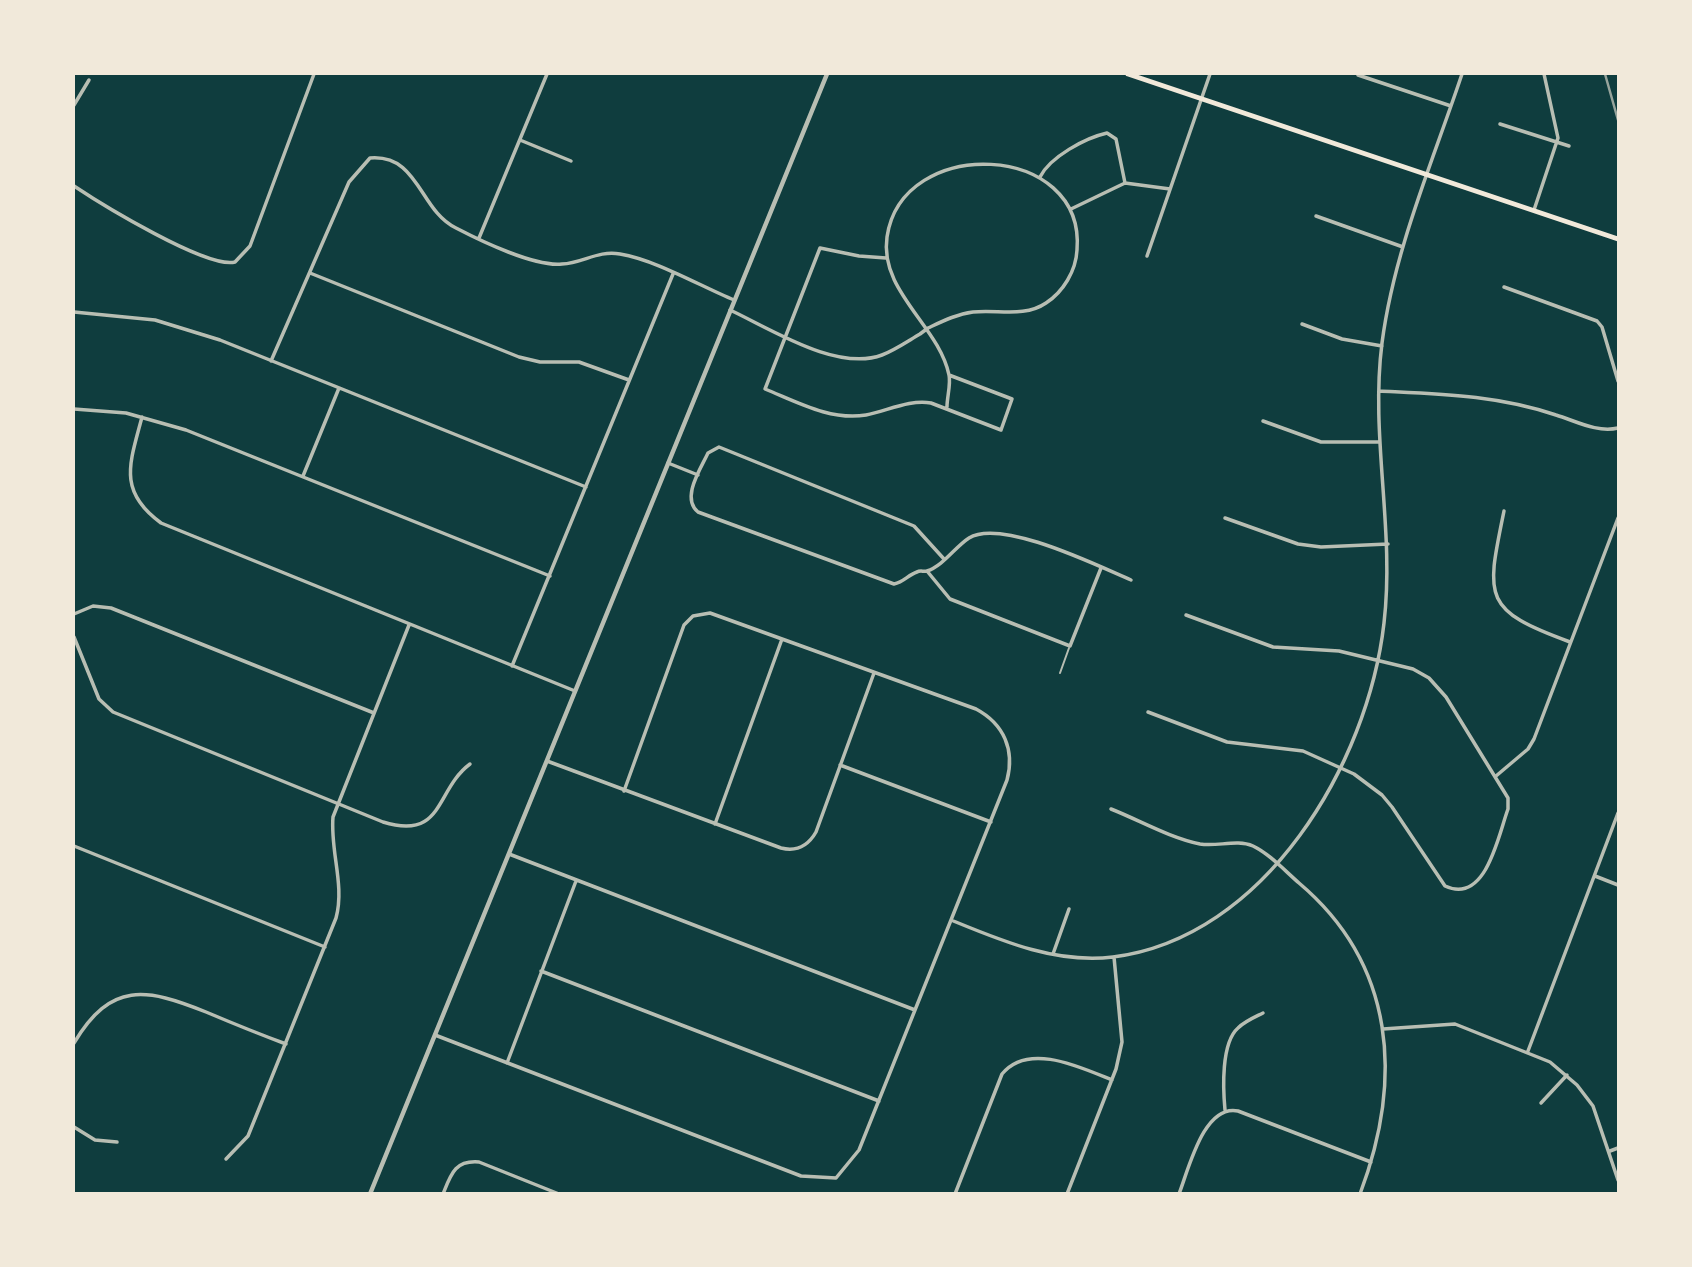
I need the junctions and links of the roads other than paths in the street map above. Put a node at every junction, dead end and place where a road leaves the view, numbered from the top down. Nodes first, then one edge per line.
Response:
1 (314, 74) edge
2 (547, 74) edge
3 (827, 74) edge
4 (1128, 74) edge
5 (1210, 74) edge
6 (1462, 74) edge
7 (1544, 74) edge
8 (1358, 75) edge
9 (89, 80) dead end
10 (1202, 98) junction
11 (74, 104) edge
12 (1451, 106) junction
13 (1500, 124) dead end
14 (520, 140) junction
15 (1557, 142) junction
16 (1569, 146) dead end
17 (572, 161) dead end
18 (1428, 175) junction
19 (1040, 177) junction
20 (1125, 183) junction
21 (74, 186) edge
22 (1171, 189) junction
23 (1071, 209) junction
24 (1534, 210) junction
25 (1317, 216) dead end
26 (479, 238) junction
27 (1619, 239) edge
28 (1404, 248) junction
29 (1147, 257) dead end
30 (886, 258) junction
31 (310, 273) junction
32 (673, 274) junction
33 (1504, 287) dead end
34 (734, 300) junction
35 (730, 310) junction
36 (74, 312) edge
37 (1302, 324) dead end
38 (926, 330) junction
39 (786, 335) junction
40 (1382, 346) junction
41 (271, 361) junction
42 (949, 375) junction
43 (629, 380) junction
44 (1619, 381) edge
45 (339, 388) junction
46 (1379, 391) junction
47 (947, 407) junction
48 (74, 409) edge
49 (142, 417) junction
50 (1263, 421) dead end
51 (1619, 428) edge
52 (1378, 442) junction
53 (668, 463) junction
54 (698, 475) junction
55 (303, 476) junction
56 (586, 487) junction
57 (1504, 511) dead end
58 (1225, 518) dead end
59 (1619, 518) edge
60 (1388, 544) junction
61 (944, 559) junction
62 (1101, 568) junction
63 (928, 571) junction
64 (550, 576) junction
65 (1132, 580) dead end
66 (74, 614) edge
67 (1186, 615) dead end
68 (409, 625) junction
69 (74, 637) edge
70 (782, 639) junction
71 (1571, 642) junction
72 (1070, 646) junction
73 (1378, 659) junction
74 (512, 666) junction
75 (874, 673) junction
76 (1060, 673) dead end
77 (575, 691) junction
78 (1148, 712) dead end
79 (374, 713) junction
80 (547, 761) junction
81 (470, 764) dead end
82 (840, 765) junction
83 (1340, 767) junction
84 (1496, 776) junction
85 (624, 791) junction
86 (337, 804) junction
87 (1111, 809) dead end
88 (1619, 813) edge
89 (991, 821) junction
90 (715, 824) junction
91 (74, 846) edge
92 (509, 854) junction
93 (1276, 863) junction
94 (1595, 876) junction
95 (576, 881) junction
96 (1619, 885) edge
97 (1069, 909) dead end
98 (951, 920) junction
99 (325, 947) junction
100 (1052, 954) junction
101 (1114, 957) junction
102 (541, 971) junction
103 (915, 1010) junction
104 (1263, 1013) dead end
105 (1383, 1029) junction
106 (435, 1035) junction
107 (74, 1043) edge
108 (286, 1044) junction
109 (1528, 1051) junction
110 (506, 1063) junction
111 (1567, 1075) junction
112 (1112, 1080) junction
113 (879, 1101) junction
114 (1541, 1103) dead end
115 (1225, 1111) junction
116 (74, 1127) edge
117 (117, 1142) dead end
118 (1619, 1148) edge
119 (1610, 1151) junction
120 (226, 1160) dead end
121 (1371, 1162) junction
122 (1619, 1181) edge
123 (370, 1194) edge
124 (443, 1194) edge
125 (559, 1194) edge
126 (955, 1194) edge
127 (1067, 1194) edge
128 (1179, 1194) edge
129 (1360, 1194) edge

1 - 21 street
2 - 14 street
3 - 34 street
4 - 10 main road
5 - 10 street
6 - 12 street
7 - 15 street
8 - 12 street
9 - 11 street
10 - 18 main road
10 - 22 street
12 - 18 street
13 - 15 street
14 - 17 street
14 - 26 street
15 - 16 street
15 - 24 street
18 - 24 main road
18 - 28 street
19 - 20 street
19 - 23 street
19 - 30 street
20 - 22 street
20 - 23 street
22 - 29 street
23 - 38 street
24 - 27 main road
25 - 28 street
26 - 31 street
26 - 32 street
28 - 40 street
30 - 38 street
30 - 39 street
31 - 41 street
31 - 43 street
32 - 34 street
32 - 43 street
33 - 44 street
34 - 35 street
35 - 39 street
35 - 53 street
36 - 41 street
37 - 40 street
38 - 39 street
38 - 42 street
39 - 47 street
40 - 46 street
41 - 45 street
42 - 47 street
42 - 47 street
43 - 56 street
45 - 55 street
45 - 56 street
46 - 51 street
46 - 52 street
48 - 49 street
49 - 55 street
49 - 68 street
50 - 52 street
52 - 60 street
53 - 54 street
53 - 77 street
54 - 61 street
54 - 63 street
55 - 64 street
56 - 64 street
57 - 71 street
58 - 60 street
59 - 71 street
60 - 73 street
61 - 62 street
61 - 63 street
62 - 65 street
62 - 72 street
63 - 72 street
64 - 74 street
66 - 79 street
67 - 73 street
68 - 74 street
68 - 79 street
69 - 86 street
70 - 75 street
70 - 85 street
70 - 90 street
71 - 84 street
72 - 76 lane
73 - 83 street
73 - 84 street
74 - 77 street
75 - 82 street
75 - 89 street
77 - 80 street
78 - 83 street
79 - 86 street
80 - 85 street
80 - 92 street
81 - 86 street
82 - 89 street
82 - 90 street
83 - 84 street
83 - 93 street
85 - 90 street
86 - 99 street
87 - 93 street
88 - 94 street
89 - 98 street
91 - 99 street
92 - 95 street
92 - 106 street
93 - 101 street
93 - 105 street
94 - 96 street
94 - 109 street
95 - 102 street
95 - 103 street
97 - 100 street
98 - 100 street
98 - 103 street
99 - 108 street
100 - 101 street
101 - 112 street
102 - 110 street
102 - 113 street
103 - 113 street
104 - 115 street
105 - 109 street
105 - 121 street
106 - 110 street
106 - 123 street
107 - 108 street
108 - 120 street
109 - 111 street
110 - 113 street
111 - 114 street
111 - 119 street
112 - 126 street
112 - 127 street
115 - 121 street
115 - 128 street
116 - 117 street
118 - 119 street
119 - 122 street
121 - 129 street
124 - 125 street

